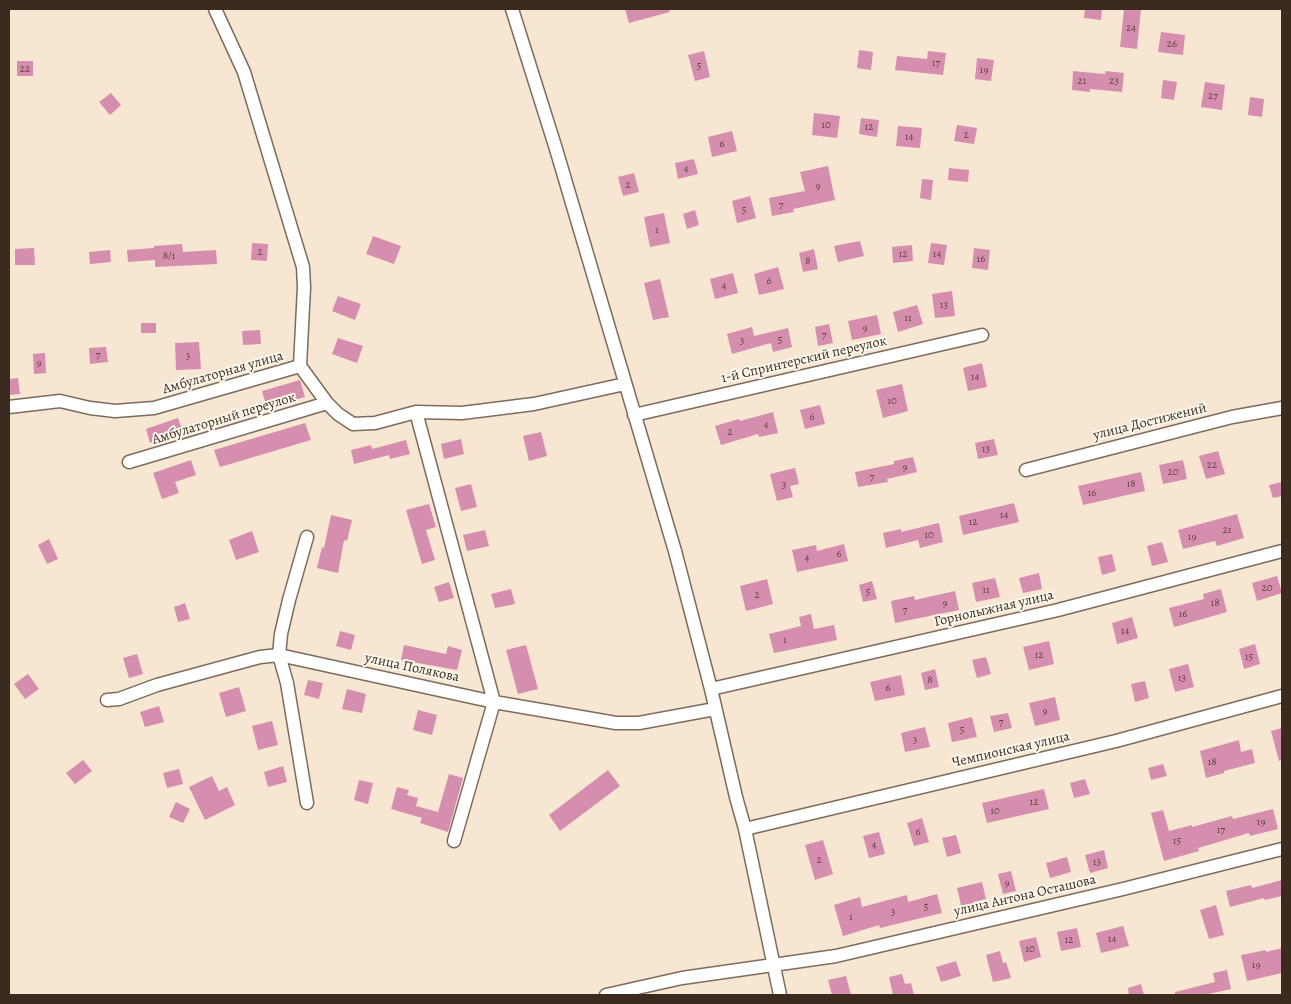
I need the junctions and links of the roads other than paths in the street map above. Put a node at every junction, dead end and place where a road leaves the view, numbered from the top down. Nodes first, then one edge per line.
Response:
1 (215, 9) edge
2 (512, 9) edge
3 (982, 335) dead end
4 (300, 366) junction
5 (625, 384) junction
6 (327, 404) junction
7 (9, 407) edge
8 (1282, 408) edge
9 (416, 412) junction
10 (634, 415) junction
11 (129, 462) dead end
12 (1026, 470) dead end
13 (307, 537) dead end
14 (1282, 551) edge
15 (279, 655) junction
16 (711, 689) junction
17 (1282, 696) edge
18 (107, 700) dead end
19 (494, 702) junction
20 (715, 710) junction
21 (308, 802) dead end
22 (745, 829) junction
23 (454, 841) dead end
24 (1282, 849) edge
25 (774, 965) junction
26 (606, 995) edge
27 (780, 995) edge

1 - 4 street
2 - 5 street
3 - 10 street, 1-й Спринтерский переулок
4 - 6 street, Амбулаторная улица
4 - 7 street, Амбулаторная улица
5 - 9 street, Амбулаторная улица
5 - 10 street
6 - 9 street, Амбулаторная улица
6 - 11 street, Амбулаторный переулок
8 - 12 street, улица Достижений
9 - 19 street
10 - 16 street
13 - 15 street
14 - 16 street, Горнолыжная улица
15 - 18 street, улица Полякова
15 - 19 street, улица Полякова
15 - 21 street
16 - 20 street
17 - 22 street, Чемпионская улица
19 - 20 street, улица Полякова
19 - 23 street
20 - 22 street
22 - 25 street
24 - 25 street, улица Антона Осташова
25 - 26 street, улица Антона Осташова
25 - 27 street

